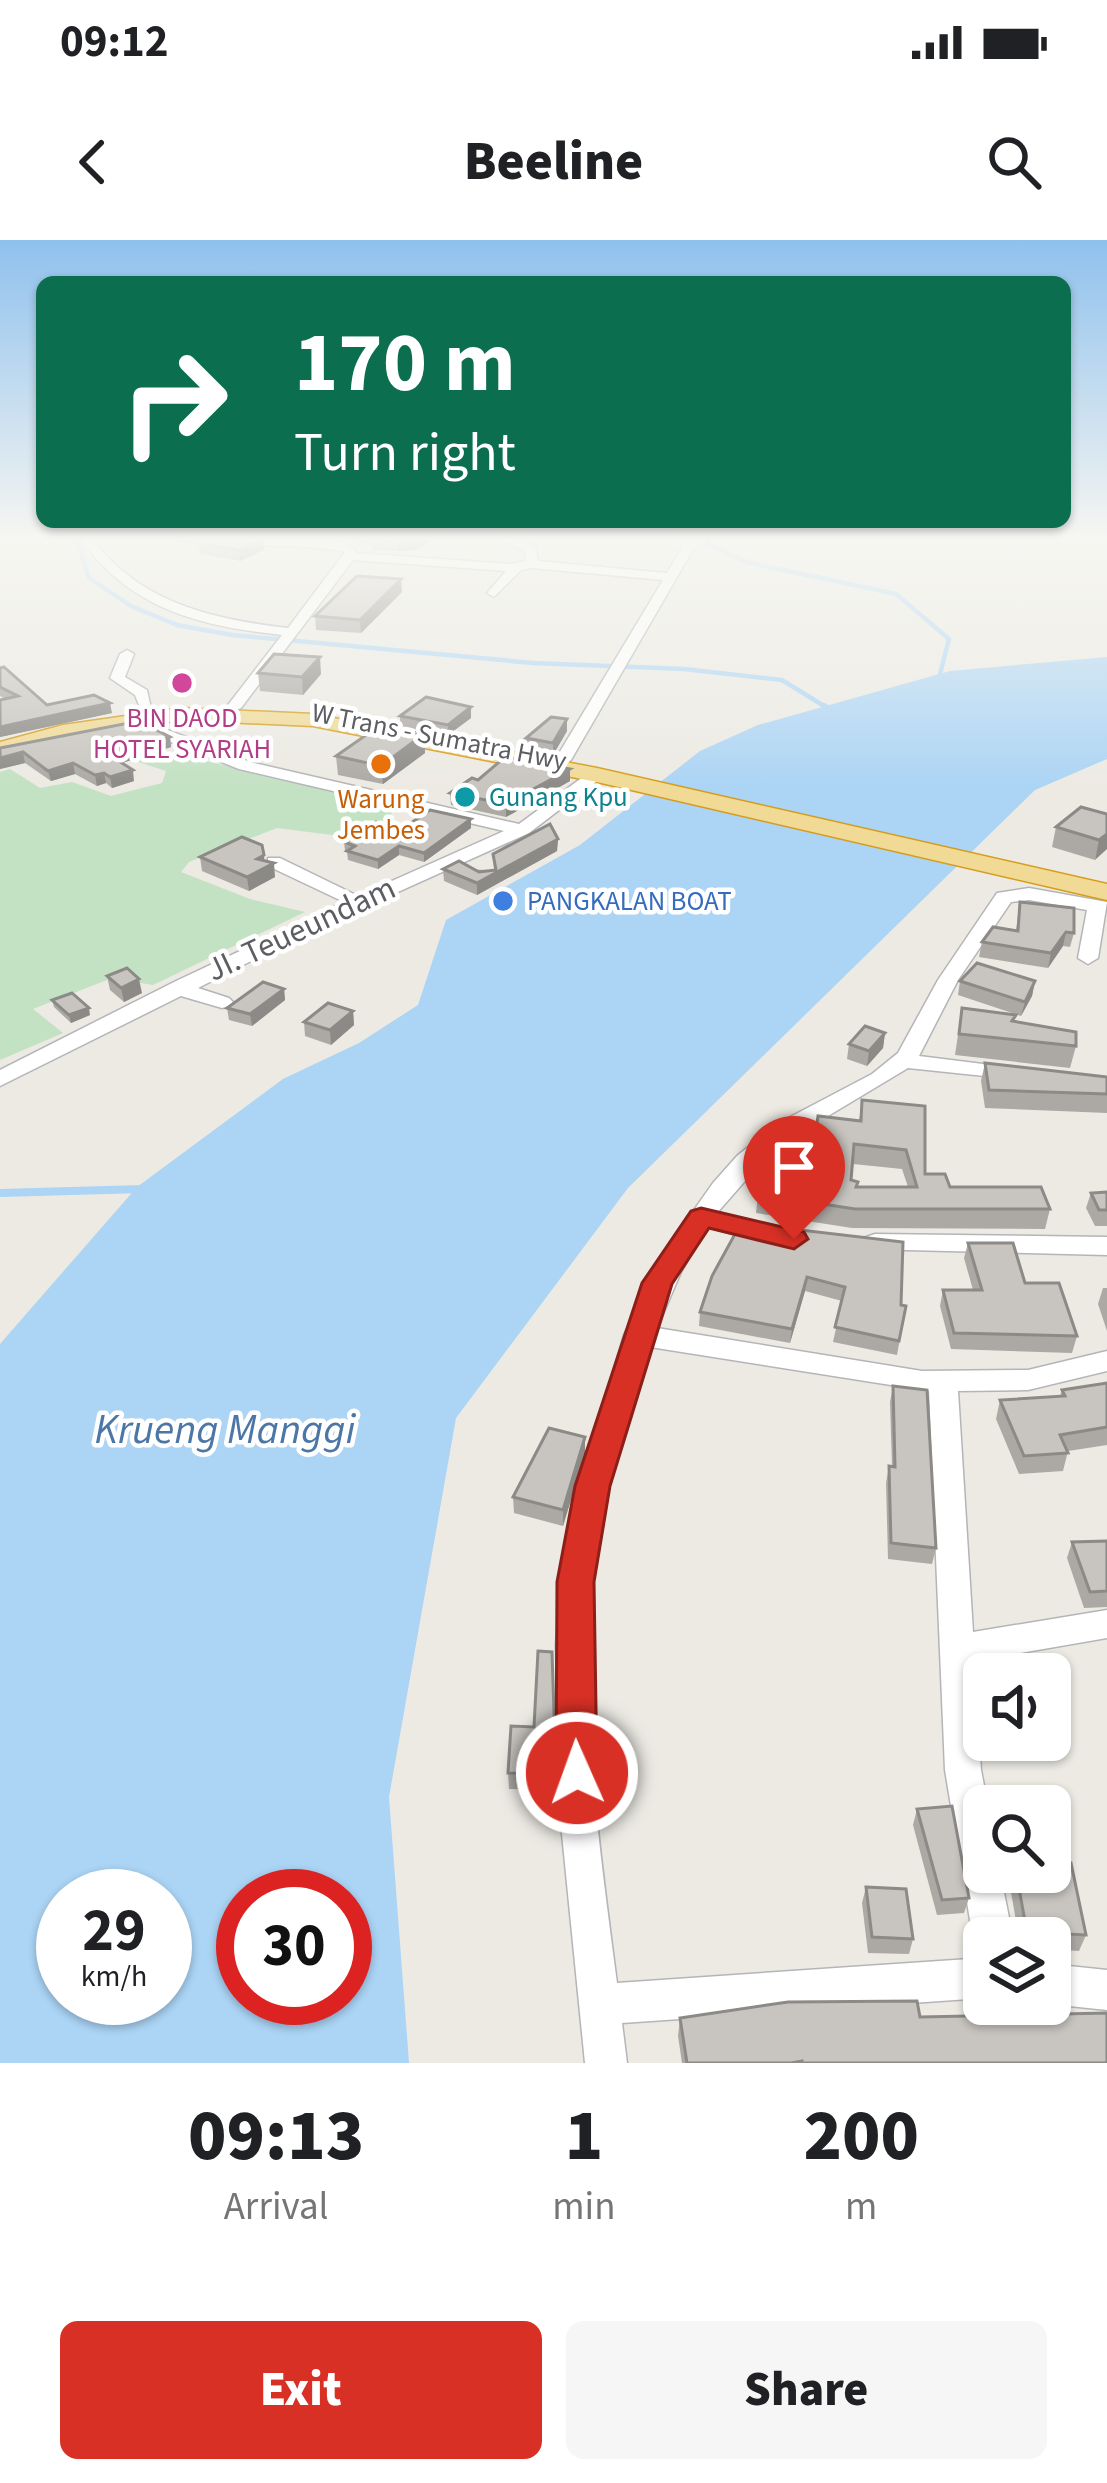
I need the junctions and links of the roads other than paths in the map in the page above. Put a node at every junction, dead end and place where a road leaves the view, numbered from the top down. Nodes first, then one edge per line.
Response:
1 (206, 619) edge
2 (299, 619) edge
3 (647, 619) edge
4 (284, 637) junction
5 (127, 654) dead end
6 (236, 705) junction
7 (146, 714) junction
8 (0, 738) edge
9 (0, 749) edge
10 (563, 760) junction
11 (595, 771) junction
12 (523, 829) junction
13 (274, 862) edge
14 (1105, 896) edge
15 (348, 897) junction
16 (1088, 958) dead end
17 (186, 990) junction
18 (222, 1003) dead end
19 (904, 1061) junction
20 (1048, 1078) edge
21 (0, 1079) edge
22 (701, 1217) junction
23 (804, 1240) edge
24 (844, 1244) edge
25 (1107, 1246) edge
26 (638, 1335) junction
27 (1107, 1361) edge
28 (943, 1382) junction
29 (1107, 1624) edge
30 (957, 1649) junction
31 (989, 1917) edge
32 (963, 1979) edge
33 (1071, 1986) edge
34 (1107, 1990) edge
35 (600, 2004) junction
36 (606, 2063) edge

1 - 4 street
2 - 4 street
3 - 10 street
4 - 6 street
5 - 7 street
6 - 7 highway, W Trans - Sumatra Hwy
6 - 10 highway, W Trans - Sumatra Hwy
7 - 8 highway, W Trans - Sumatra Hwy
7 - 9 highway
7 - 11 highway
7 - 12 street
10 - 11 highway, W Trans - Sumatra Hwy
11 - 12 street, JI. Teueundam
11 - 14 highway
12 - 15 street, JI. Teueundam
13 - 15 street
14 - 16 street
14 - 19 street
15 - 17 street, JI. Teueundam
17 - 18 street
17 - 21 street, JI. Teueundam
19 - 20 street
19 - 22 street
22 - 23 street
22 - 26 street
24 - 25 street
26 - 28 street
26 - 35 street
27 - 28 street
28 - 30 street
29 - 30 street
30 - 31 street
32 - 35 street
33 - 34 street
35 - 36 street

